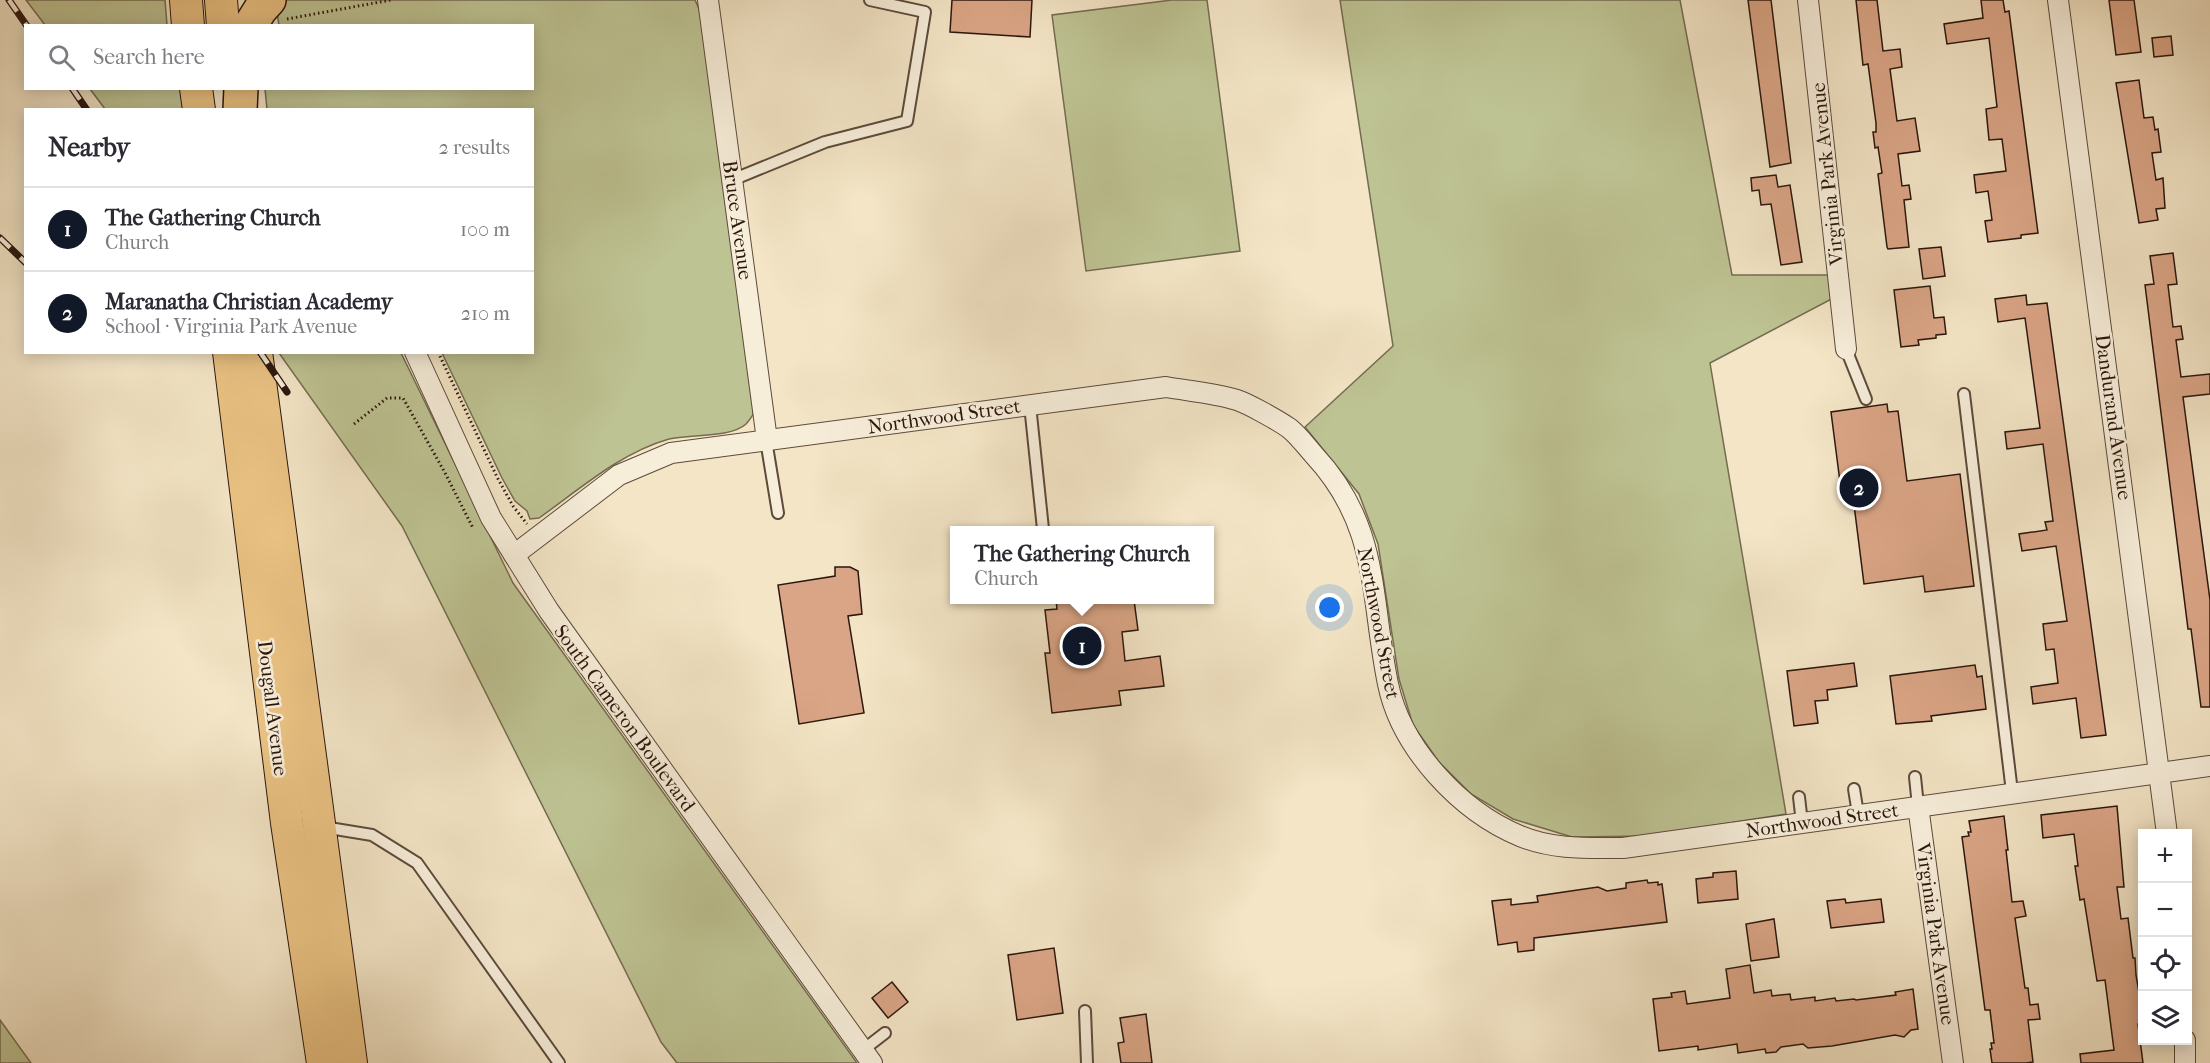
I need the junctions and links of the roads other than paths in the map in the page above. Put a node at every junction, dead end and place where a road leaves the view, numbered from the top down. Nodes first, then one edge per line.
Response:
1 (186, 0) edge
2 (221, 0) edge
3 (708, 0) edge
4 (870, 0) edge
5 (1808, 0) edge
6 (2058, 0) edge
7 (278, 10) edge
8 (188, 24) edge
9 (223, 24) edge
10 (254, 24) edge
11 (196, 90) edge
12 (229, 90) edge
13 (241, 90) edge
14 (199, 108) edge
15 (231, 108) edge
16 (240, 108) edge
17 (732, 180) junction
18 (1846, 349) joint
19 (229, 354) edge
20 (256, 354) edge
21 (416, 354) edge
22 (1964, 394) dead end
23 (1866, 399) dead end
24 (1030, 405) junction
25 (767, 440) junction
26 (778, 513) dead end
27 (1043, 526) edge
28 (514, 555) junction
29 (2210, 766) edge
30 (2160, 773) junction
31 (1915, 777) dead end
32 (1854, 789) dead end
33 (2012, 792) junction
34 (1798, 797) dead end
35 (1918, 806) junction
36 (1858, 814) junction
37 (1802, 823) junction
38 (303, 825) junction
39 (2166, 829) edge
40 (1085, 1011) dead end
41 (885, 1032) dead end
42 (2185, 1045) edge
43 (867, 1057) edge
44 (323, 1063) edge
45 (351, 1063) edge
46 (559, 1063) edge
47 (1088, 1063) edge
48 (1953, 1063) edge
49 (2185, 1063) edge

1 - 8 main road
2 - 9 main road
3 - 17 street, Bruce Avenue
4 - 17 lane
5 - 18 street, Virginia Park Avenue
6 - 30 street, Dandurand Avenue
7 - 10 highway
11 - 14 main road
12 - 15 main road
13 - 16 highway
17 - 25 street, Bruce Avenue
18 - 23 lane
19 - 38 main road, Dougall Avenue
20 - 38 main road, Dougall Avenue
21 - 28 street, South Cameron Boulevard
22 - 33 lane
24 - 25 street, Northwood Street
24 - 27 lane
24 - 37 street, Northwood Street
25 - 26 lane
25 - 28 street, Northwood Street
28 - 43 street, South Cameron Boulevard
29 - 30 street, Northwood Street
30 - 33 street, Northwood Street
30 - 39 street, Dandurand Avenue
31 - 35 lane
32 - 36 lane
33 - 35 street, Northwood Street
34 - 37 lane
35 - 36 street, Northwood Street
35 - 48 street, Virginia Park Avenue
36 - 37 street, Northwood Street
38 - 44 main road, Dougall Avenue
38 - 45 main road, Dougall Avenue
38 - 46 lane
40 - 47 lane
41 - 43 lane
42 - 49 street

